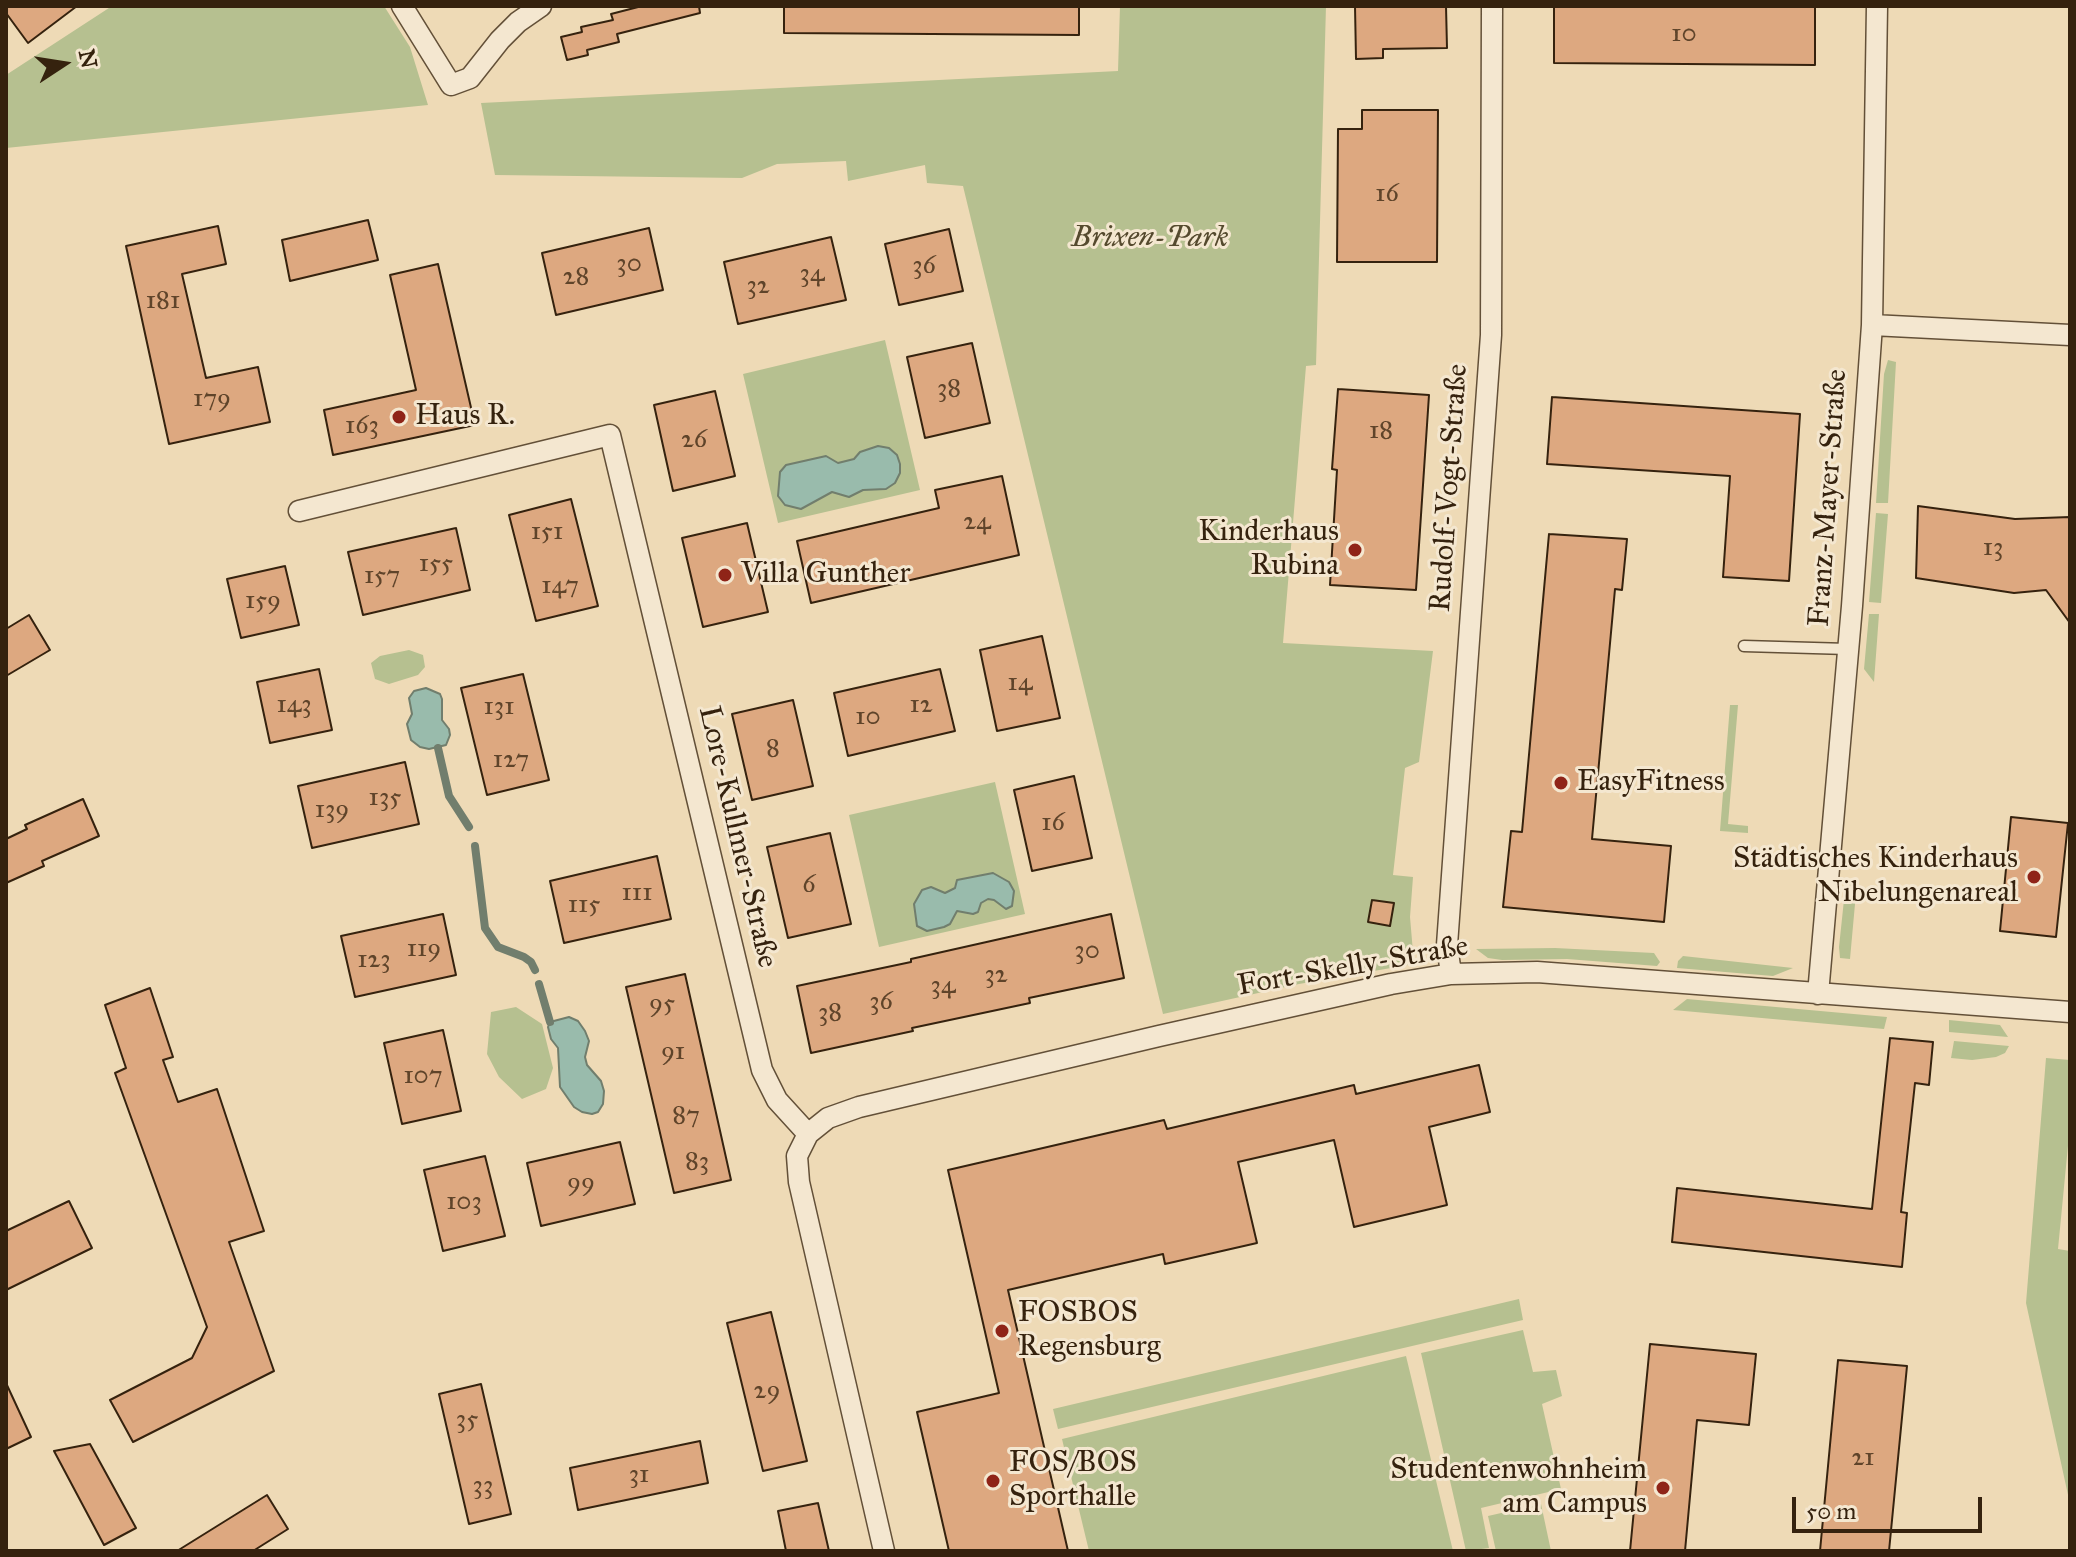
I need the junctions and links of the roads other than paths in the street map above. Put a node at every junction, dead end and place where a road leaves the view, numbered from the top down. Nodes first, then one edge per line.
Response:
1 (402, 6) edge
2 (541, 6) edge
3 (1492, 6) edge
4 (1877, 6) edge
5 (1872, 325) junction
6 (2070, 335) edge
7 (299, 511) dead end
8 (1744, 646) dead end
9 (1848, 649) junction
10 (1451, 974) junction
11 (1818, 994) junction
12 (2070, 1012) edge
13 (808, 1134) junction
14 (884, 1551) edge

1 - 2 street
3 - 10 street, Rudolf-Vogt-Straße
4 - 5 street, Franz-Mayer-Straße
5 - 6 street
5 - 9 street, Franz-Mayer-Straße
7 - 13 street, Lore-Kullmer-Straße
8 - 9 lane
9 - 11 street, Franz-Mayer-Straße
10 - 11 street, Fort-Skelly-Straße
10 - 13 street, Fort-Skelly-Straße
11 - 12 street, Fort-Skelly-Straße
13 - 14 street

